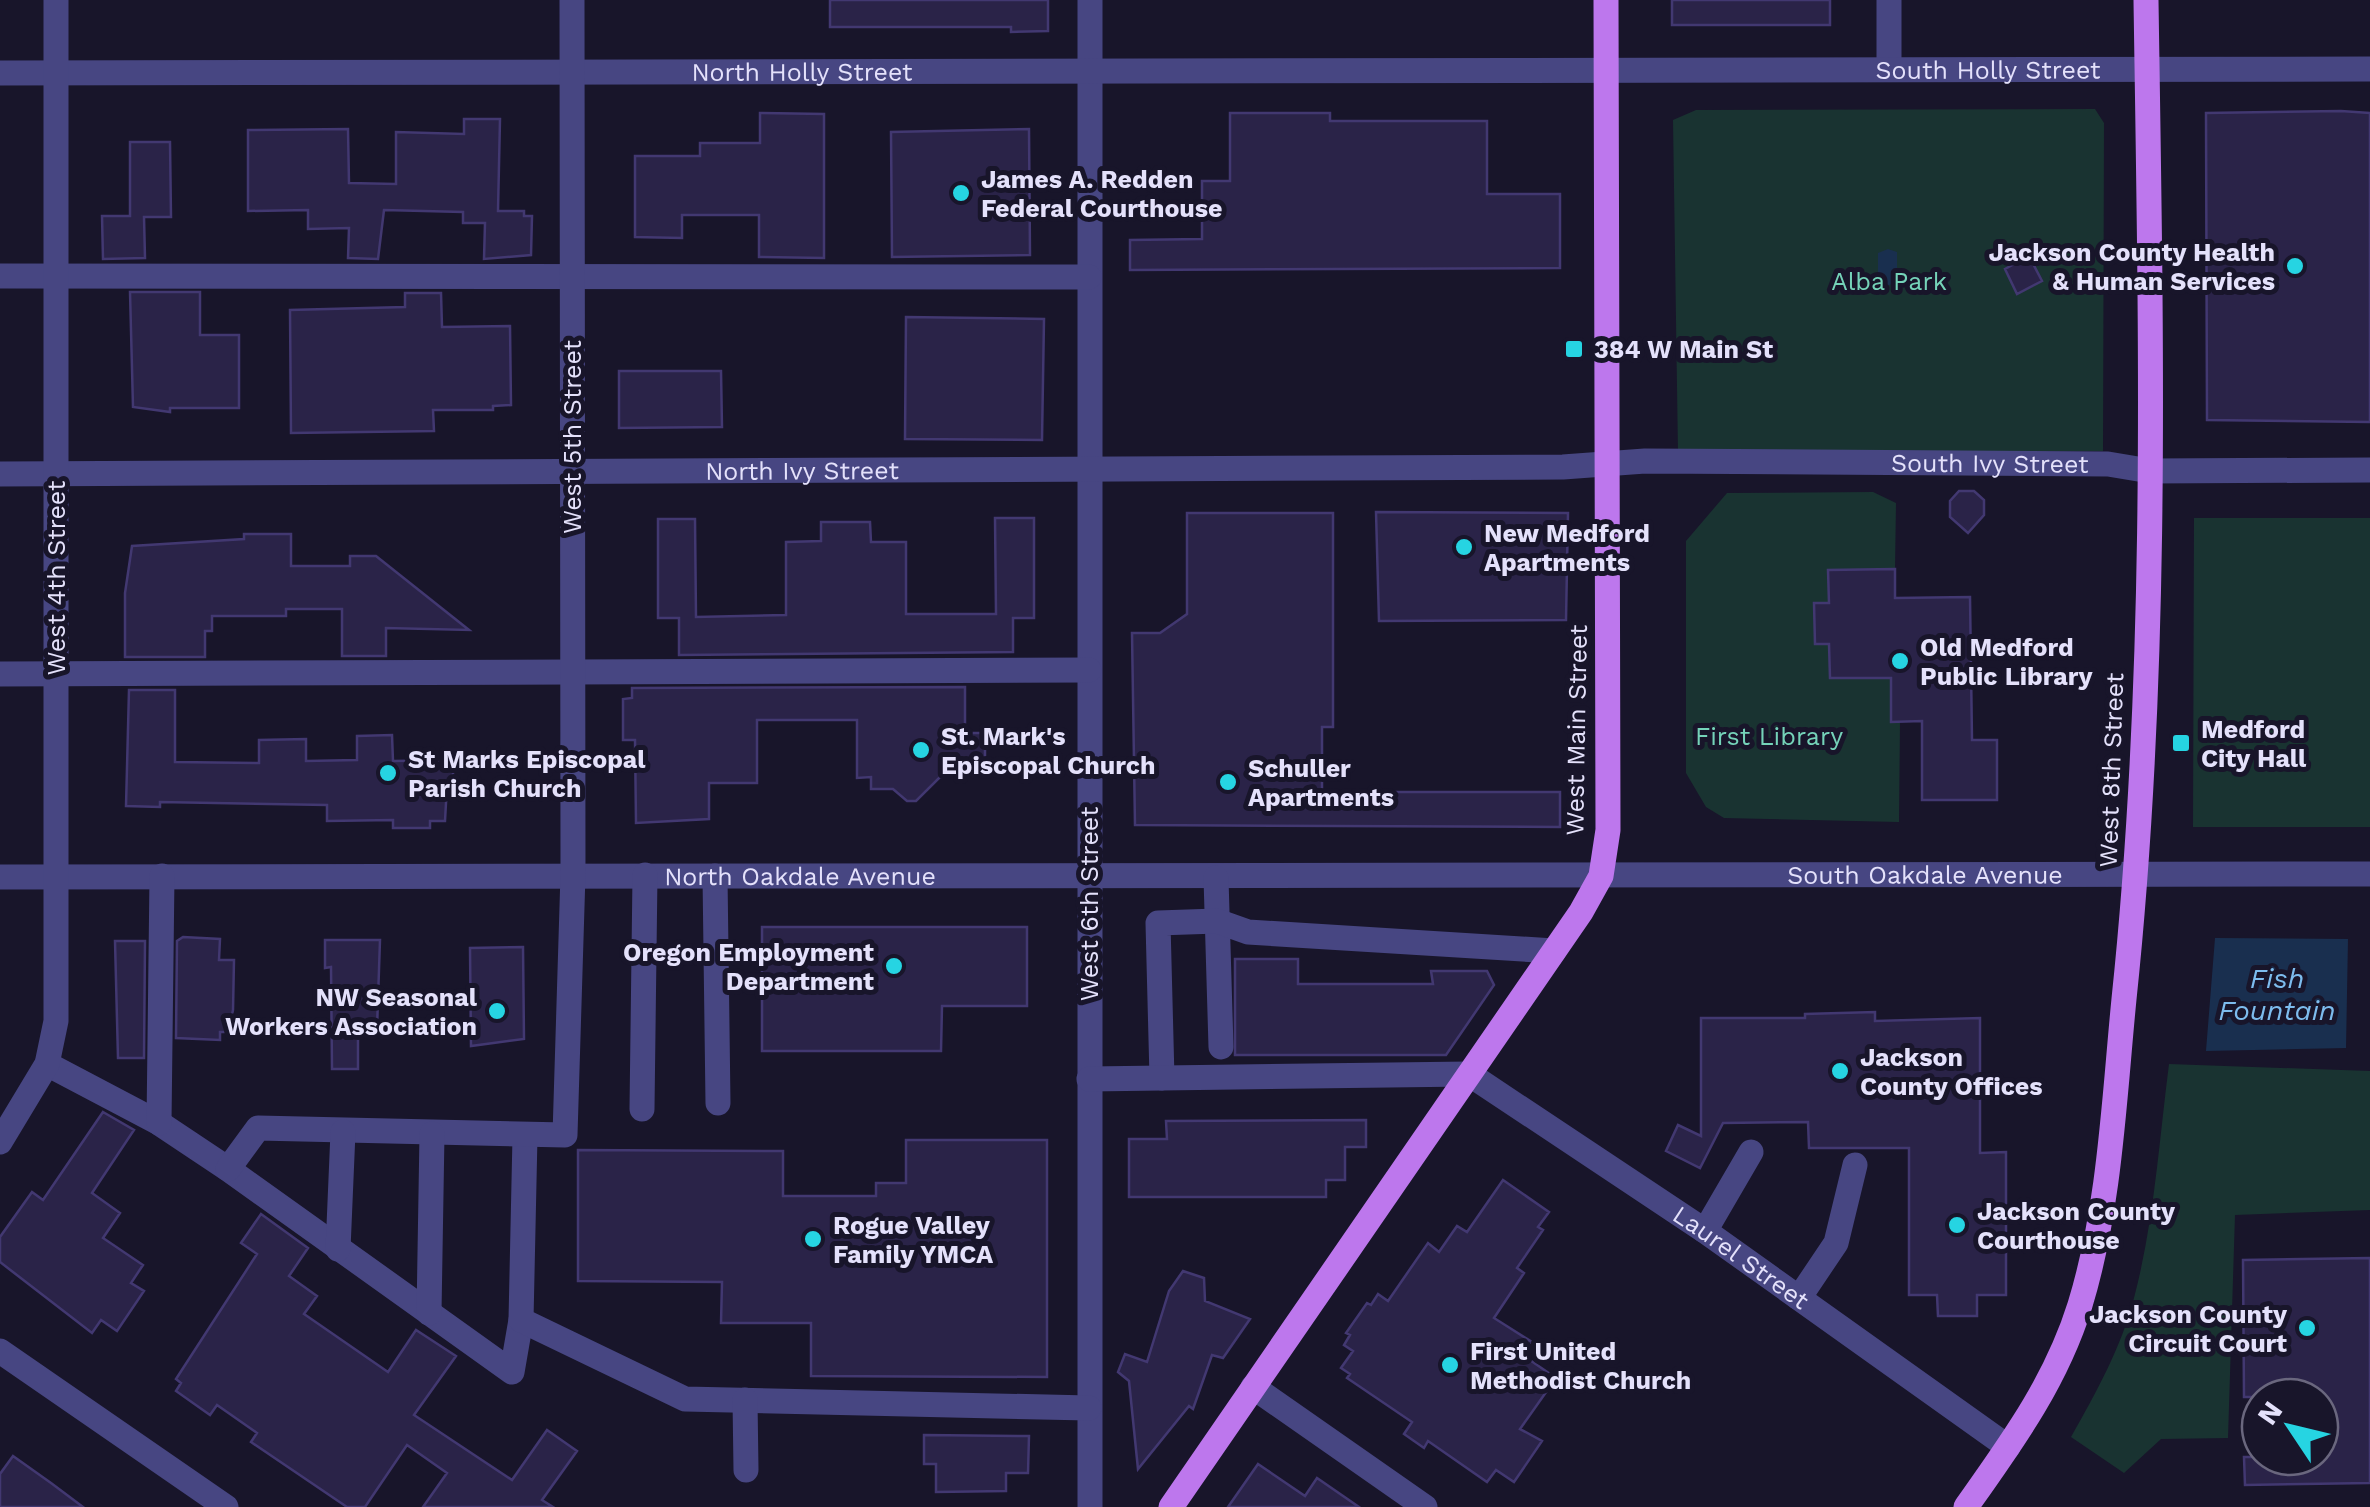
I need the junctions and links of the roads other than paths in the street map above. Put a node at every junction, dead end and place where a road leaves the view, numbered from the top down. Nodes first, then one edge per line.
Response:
1 (56, 0) edge
2 (572, 0) edge
3 (1090, 0) edge
4 (1606, 0) edge
5 (1889, 0) edge
6 (2146, 0) edge
7 (1606, 68) junction
8 (1090, 69) junction
9 (1889, 69) junction
10 (2147, 69) junction
11 (2370, 69) edge
12 (56, 72) junction
13 (0, 73) edge
14 (572, 76) junction
15 (0, 276) edge
16 (56, 276) junction
17 (572, 276) junction
18 (1090, 277) junction
19 (1607, 464) junction
20 (1090, 470) junction
21 (2370, 470) edge
22 (2150, 471) junction
23 (572, 472) junction
24 (0, 474) edge
25 (56, 474) junction
26 (1089, 670) junction
27 (572, 672) junction
28 (0, 674) edge
29 (56, 674) junction
30 (573, 874) junction
31 (2137, 874) junction
32 (2370, 874) edge
33 (645, 875) junction
34 (56, 876) junction
35 (162, 876) junction
36 (715, 876) junction
37 (1601, 876) junction
38 (0, 877) edge
39 (1089, 878) junction
40 (1216, 878) junction
41 (1217, 921) junction
42 (1554, 952) junction
43 (1221, 1047) dead end
44 (47, 1064) junction
45 (1470, 1074) junction
46 (1162, 1078) junction
47 (1089, 1079) junction
48 (718, 1104) dead end
49 (642, 1109) dead end
50 (158, 1123) junction
51 (343, 1132) junction
52 (432, 1134) junction
53 (526, 1136) junction
54 (0, 1142) edge
55 (1751, 1152) dead end
56 (1855, 1165) dead end
57 (228, 1169) junction
58 (1705, 1232) junction
59 (338, 1249) junction
60 (1800, 1298) junction
61 (429, 1312) junction
62 (520, 1320) junction
63 (0, 1351) edge
64 (1253, 1387) junction
65 (745, 1400) junction
66 (1088, 1408) junction
67 (2008, 1447) junction
68 (746, 1470) dead end
69 (226, 1507) edge
70 (1090, 1507) edge
71 (1170, 1507) edge
72 (1425, 1507) edge
73 (1966, 1507) edge

1 - 12 street, West 4th Street
2 - 14 street, West 5th Street
3 - 8 street, West 6th Street
4 - 7 main road, West Main Street
5 - 9 street
6 - 10 main road, West 8th Street
7 - 8 street, North Holly Street
7 - 9 street, South Holly Street
7 - 19 main road, West Main Street
8 - 14 street, North Holly Street
8 - 18 street, West 6th Street
9 - 10 street, South Holly Street
10 - 11 street, South Holly Street
10 - 22 main road, West 8th Street
12 - 13 street, North Holly Street
12 - 14 street, North Holly Street
12 - 16 street, West 4th Street
14 - 17 street, West 5th Street
15 - 16 street
16 - 17 street
16 - 25 street, West 4th Street
17 - 18 street
17 - 23 street, West 5th Street
18 - 20 street, West 6th Street
19 - 20 street, North Ivy Street
19 - 22 street, South Ivy Street
19 - 37 main road, West Main Street
20 - 23 street, North Ivy Street
20 - 26 street, West 6th Street
21 - 22 street, South Ivy Street
22 - 31 main road, West 8th Street
23 - 25 street, North Ivy Street
23 - 27 street, West 5th Street
24 - 25 street, North Ivy Street
25 - 29 street, West 4th Street
26 - 27 street
26 - 39 street, West 6th Street
27 - 29 street
27 - 30 street, West 5th Street
28 - 29 street
29 - 34 street, West 4th Street
30 - 33 street, North Oakdale Avenue
30 - 35 street, North Oakdale Avenue
30 - 53 street, West 5th Street
31 - 32 street, South Oakdale Avenue
31 - 37 street, South Oakdale Avenue
31 - 67 main road, West 8th Street
33 - 36 street, North Oakdale Avenue
33 - 49 street
34 - 35 street, North Oakdale Avenue
34 - 38 street, North Oakdale Avenue
34 - 44 street, West 4th Street
35 - 50 street
36 - 39 street, North Oakdale Avenue
36 - 48 street
37 - 40 street, North Oakdale Avenue
37 - 42 main road, West Main Street
39 - 40 street, North Oakdale Avenue
39 - 47 street, West 6th Street
40 - 41 street
41 - 42 street
41 - 43 street
41 - 46 street
42 - 45 main road, West Main Street
44 - 50 street
44 - 54 street, West 4th Street
45 - 46 street
45 - 58 street, Laurel Street
45 - 64 main road, West Main Street
46 - 47 street
47 - 66 street, West 6th Street
50 - 57 street
51 - 52 street
51 - 57 street
51 - 59 street
52 - 53 street
52 - 61 street
53 - 62 street
55 - 58 street
56 - 60 street
57 - 59 street
58 - 60 street, Laurel Street
59 - 61 street
60 - 67 street, Laurel Street
61 - 62 street
62 - 65 street
63 - 69 street
64 - 71 main road, West Main Street
64 - 72 street
65 - 66 street
65 - 68 street
66 - 70 street, West 6th Street
67 - 73 main road, West 8th Street

